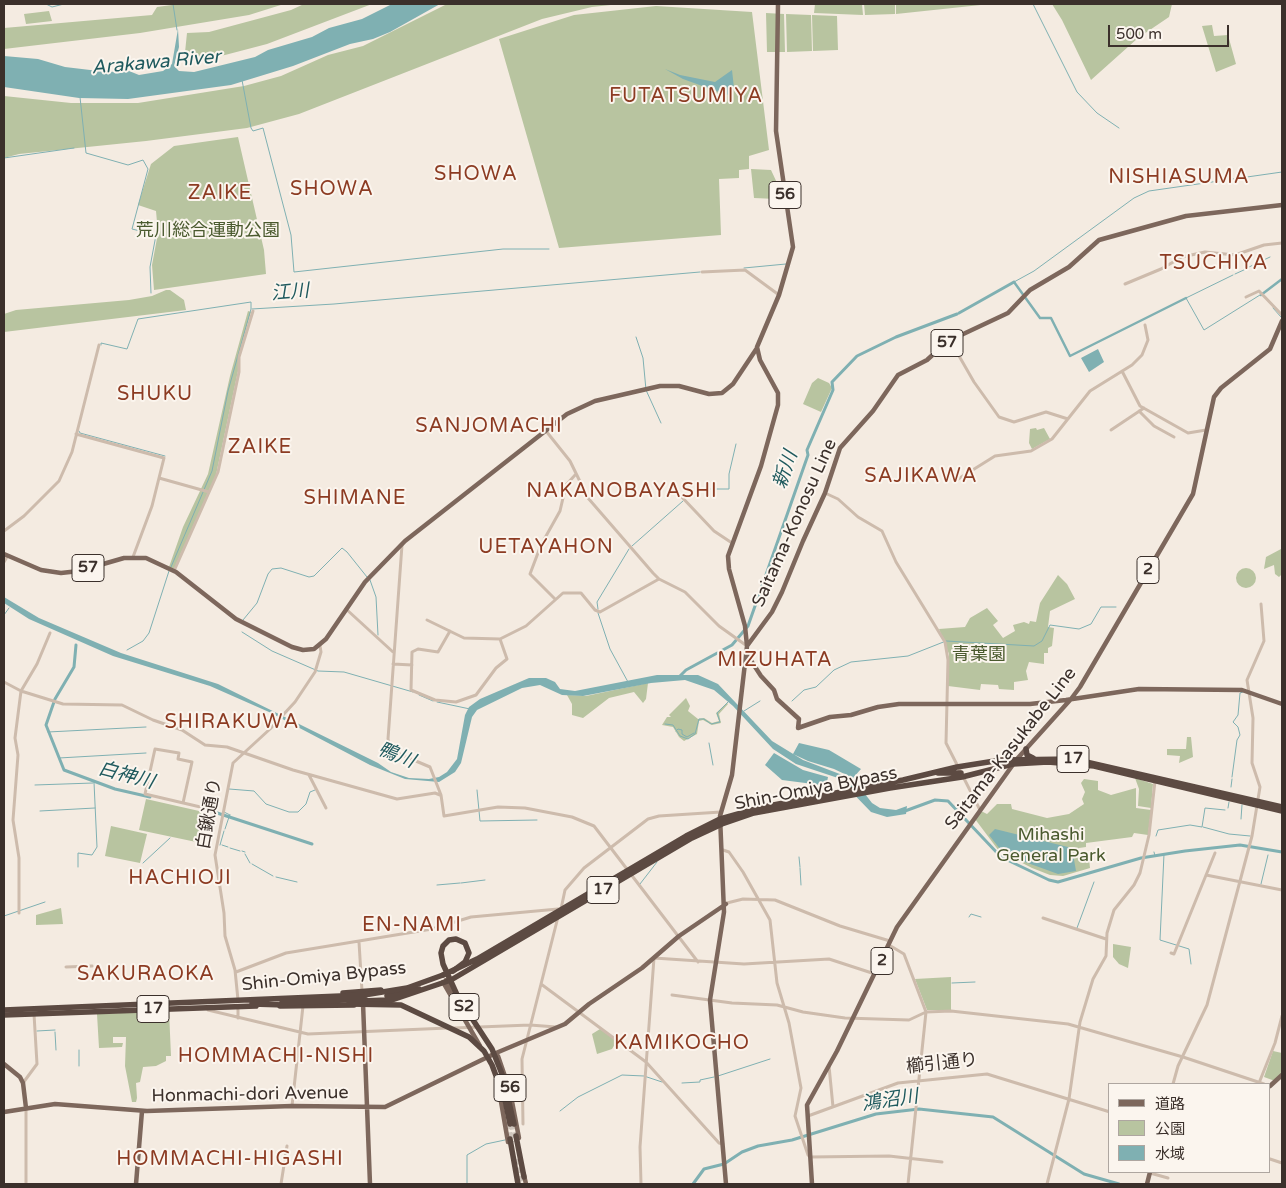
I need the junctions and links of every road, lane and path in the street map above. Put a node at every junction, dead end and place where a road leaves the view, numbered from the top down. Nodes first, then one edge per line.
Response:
1 (778, 4) edge
2 (1282, 204) edge
3 (1282, 244) edge
4 (702, 272) dead end
5 (1125, 284) dead end
6 (779, 295) junction
7 (1246, 297) dead end
8 (252, 311) dead end
9 (1282, 315) edge
10 (1282, 321) edge
11 (1145, 325) dead end
12 (951, 341) junction
13 (99, 345) dead end
14 (757, 347) junction
15 (1122, 371) junction
16 (1144, 408) junction
17 (1139, 411) junction
18 (1068, 419) junction
19 (546, 430) junction
20 (1111, 430) dead end
21 (1206, 430) junction
22 (76, 434) junction
23 (1174, 438) dead end
24 (576, 474) junction
25 (159, 478) junction
26 (955, 481) dead end
27 (205, 491) junction
28 (678, 493) dead end
29 (825, 493) junction
30 (4, 531) edge
31 (732, 542) junction
32 (402, 545) junction
33 (6, 556) edge
34 (133, 557) junction
35 (4, 562) edge
36 (172, 570) junction
37 (659, 578) junction
38 (555, 599) junction
39 (1260, 604) dead end
40 (346, 609) junction
41 (428, 620) dead end
42 (450, 631) junction
43 (50, 634) dead end
44 (500, 639) junction
45 (320, 646) junction
46 (747, 646) junction
47 (746, 652) junction
48 (394, 654) junction
49 (393, 664) junction
50 (412, 665) junction
51 (4, 682) edge
52 (1248, 690) junction
53 (21, 691) junction
54 (1072, 699) junction
55 (946, 702) junction
56 (1282, 704) edge
57 (1026, 749) junction
58 (242, 752) junction
59 (1036, 758) junction
60 (1015, 762) junction
61 (994, 770) junction
62 (960, 772) junction
63 (309, 775) junction
64 (1003, 778) junction
65 (1155, 781) junction
66 (864, 790) junction
67 (441, 795) junction
68 (183, 803) junction
69 (1257, 803) junction
70 (1282, 807) edge
71 (326, 808) dead end
72 (209, 809) dead end
73 (980, 810) junction
74 (1282, 811) edge
75 (721, 812) junction
76 (720, 822) junction
77 (611, 847) junction
78 (724, 850) junction
79 (1214, 853) dead end
80 (629, 871) junction
81 (1206, 875) junction
82 (1240, 882) junction
83 (1282, 890) edge
84 (755, 894) junction
85 (752, 899) junction
86 (759, 900) junction
87 (726, 904) junction
88 (561, 909) junction
89 (19, 914) dead end
90 (559, 916) junction
91 (1043, 918) dead end
92 (679, 936) junction
93 (1106, 940) junction
94 (359, 942) junction
95 (890, 944) junction
96 (1171, 953) dead end
97 (654, 958) junction
98 (476, 959) junction
99 (773, 961) junction
100 (698, 962) junction
101 (717, 964) junction
102 (92, 966) dead end
103 (66, 967) dead end
104 (236, 972) junction
105 (875, 974) junction
106 (445, 981) junction
107 (541, 984) junction
108 (407, 986) junction
109 (427, 988) junction
110 (672, 995) dead end
111 (284, 999) junction
112 (362, 999) junction
113 (711, 1000) junction
114 (240, 1003) junction
115 (303, 1003) junction
116 (784, 1008) junction
117 (208, 1010) dead end
118 (4, 1011) edge
119 (578, 1012) junction
120 (926, 1012) junction
121 (34, 1014) junction
122 (1282, 1016) edge
123 (238, 1018) junction
124 (853, 1018) junction
125 (530, 1025) junction
126 (556, 1027) junction
127 (1080, 1027) junction
128 (471, 1028) junction
129 (478, 1028) junction
130 (298, 1032) junction
131 (364, 1032) junction
132 (526, 1040) junction
133 (496, 1053) junction
134 (1183, 1057) junction
135 (486, 1058) junction
136 (646, 1062) junction
137 (4, 1064) edge
138 (829, 1066) junction
139 (1282, 1075) edge
140 (497, 1076) junction
141 (919, 1080) junction
142 (22, 1082) junction
143 (1173, 1083) edge
144 (1258, 1083) edge
145 (1261, 1083) edge
146 (1271, 1085) edge
147 (1069, 1099) junction
148 (292, 1106) junction
149 (367, 1107) junction
150 (833, 1107) junction
151 (26, 1108) junction
152 (142, 1111) junction
153 (1108, 1111) edge
154 (4, 1112) edge
155 (807, 1116) junction
156 (511, 1124) junction
157 (523, 1124) dead end
158 (513, 1138) junction
159 (723, 1144) junction
160 (287, 1146) dead end
161 (810, 1156) junction
162 (911, 1158) junction
163 (942, 1162) dead end
164 (1153, 1173) edge
165 (524, 1177) joint
166 (1168, 1178) dead end
167 (26, 1184) edge
168 (136, 1184) edge
169 (282, 1184) edge
170 (370, 1184) edge
171 (517, 1184) edge
172 (526, 1184) edge
173 (640, 1184) edge
174 (728, 1184) edge
175 (812, 1184) edge
176 (908, 1184) edge
177 (1047, 1184) edge

1 - 6 main road, 56
2 - 12 main road, Saitama-Konosu Line / 57
3 - 5 street
4 - 6 street
6 - 14 main road, 56
7 - 9 street
8 - 27 street
10 - 21 main road, Saitama-Kasukabe Line / 2
11 - 15 street
12 - 18 street
12 - 29 main road, Saitama-Konosu Line / 57
13 - 22 street
14 - 19 main road
14 - 31 main road
15 - 16 street
15 - 18 street
16 - 17 street
16 - 21 street
17 - 20 street
17 - 23 street
18 - 26 street
19 - 24 street
19 - 32 main road
21 - 54 main road, Saitama-Kasukabe Line / 2
22 - 25 street
22 - 30 street
24 - 37 street
24 - 38 street
25 - 27 street
25 - 34 street
27 - 36 street
28 - 31 street
29 - 46 main road, Saitama-Konosu Line / 57
29 - 55 street
31 - 46 main road
32 - 40 main road
32 - 48 street
33 - 34 main road, 57
33 - 35 street
34 - 36 main road, 57
36 - 45 main road, 57
37 - 38 street
37 - 46 street
38 - 44 street
39 - 52 street
40 - 45 main road
40 - 48 street
41 - 42 street
42 - 44 street
42 - 50 street
43 - 53 street
44 - 50 street
45 - 58 street, 白鍬通り
46 - 47 main road
47 - 55 main road
47 - 75 main road
48 - 49 street
49 - 50 street
49 - 67 street
51 - 53 street
52 - 54 main road
52 - 56 main road
52 - 69 street
53 - 58 street
53 - 89 street
54 - 55 main road
54 - 57 main road, Saitama-Kasukabe Line / 2
55 - 62 street
57 - 59 highway
57 - 60 main road, Saitama-Kasukabe Line / 2
58 - 63 street
58 - 104 street, 白鍬通り
59 - 60 highway, Shin-Omiya Bypass / 17
59 - 69 highway, Shin-Omiya Bypass / 17
60 - 61 highway, Shin-Omiya Bypass / 17
60 - 62 highway, Shin-Omiya Bypass / 17
60 - 64 main road, Saitama-Kasukabe Line / 2
60 - 65 highway, Shin-Omiya Bypass / 17
61 - 62 highway, Shin-Omiya Bypass / 17
61 - 64 main road
62 - 66 highway, Shin-Omiya Bypass / 17
62 - 66 highway, Shin-Omiya Bypass / 17
62 - 73 street
63 - 67 street
63 - 71 street
64 - 73 main road, Saitama-Kasukabe Line / 2
65 - 69 highway, Shin-Omiya Bypass / 17
65 - 93 street
66 - 76 highway, Shin-Omiya Bypass / 17
67 - 77 street
68 - 68 street
68 - 72 street
69 - 70 highway, Shin-Omiya Bypass / 17
69 - 74 highway, Shin-Omiya Bypass / 17
69 - 82 street
73 - 95 main road, Saitama-Kasukabe Line / 2
75 - 76 main road
75 - 77 street
76 - 78 main road
76 - 80 highway, Shin-Omiya Bypass / 17
76 - 87 main road
77 - 80 street
77 - 88 street
78 - 84 street
78 - 87 main road
79 - 81 street
80 - 88 highway, Shin-Omiya Bypass / 17
80 - 90 highway, Shin-Omiya Bypass / 17
80 - 92 street
81 - 82 street
81 - 96 street
82 - 83 street
82 - 134 street
84 - 85 street
84 - 86 street
85 - 86 street
85 - 87 street
86 - 95 street
86 - 99 street
87 - 92 main road, Honmachi-dori Avenue
87 - 101 main road
88 - 90 street
88 - 94 street
88 - 98 highway, Shin-Omiya Bypass / 17
90 - 106 highway, Shin-Omiya Bypass / 17
90 - 107 street
91 - 93 street
92 - 97 main road, Honmachi-dori Avenue
92 - 100 street
93 - 127 street
94 - 104 street
94 - 112 street
95 - 105 main road, Saitama-Kasukabe Line / 2
95 - 120 street
97 - 100 street
97 - 119 main road, Honmachi-dori Avenue
97 - 136 street
98 - 106 highway, 17
98 - 108 highway, Shin-Omiya Bypass / 17
99 - 101 street
99 - 105 street
99 - 116 street
100 - 101 street
101 - 113 main road
102 - 103 street
104 - 114 street, 白鍬通り
105 - 124 main road, Saitama-Kasukabe Line / 2
106 - 109 highway, Shin-Omiya Bypass / 17
106 - 128 main road, 56
106 - 129 main road, 56
107 - 119 street
107 - 125 street
108 - 109 highway, 17
108 - 112 highway, Shin-Omiya Bypass / 17
109 - 112 highway, Shin-Omiya Bypass / 17
109 - 114 highway, bridge
110 - 113 street
111 - 112 highway, Shin-Omiya Bypass / 17
111 - 114 highway, Shin-Omiya Bypass / 17
111 - 115 highway
112 - 115 highway, Shin-Omiya Bypass / 17
112 - 131 main road
113 - 116 street
113 - 159 main road
114 - 115 highway, Shin-Omiya Bypass / 17
114 - 118 highway, bridge
114 - 121 highway, Shin-Omiya Bypass / 17
114 - 123 street, 白鍬通り
114 - 140 highway, S2, bridge
114 - 156 highway, S2, bridge
115 - 130 street
116 - 124 street
116 - 161 street
117 - 123 street
118 - 121 highway, Shin-Omiya Bypass / 17
119 - 126 main road, Honmachi-dori Avenue
119 - 136 street
120 - 124 street
120 - 127 street
120 - 141 street
121 - 142 street
122 - 145 street
123 - 130 street
124 - 138 main road, Saitama-Kasukabe Line / 2
125 - 126 street
125 - 129 street
125 - 132 street
126 - 132 main road, Honmachi-dori Avenue
127 - 134 street
127 - 147 street
128 - 129 street
128 - 131 street
128 - 135 main road, 56
129 - 133 main road, 56
130 - 131 street
130 - 148 street
131 - 149 main road
132 - 133 main road, Honmachi-dori Avenue
132 - 157 street
133 - 135 main road, Honmachi-dori Avenue
133 - 158 main road, 56
134 - 143 street
134 - 144 street
135 - 149 main road, Honmachi-dori Avenue
135 - 158 main road, 56
136 - 159 street
136 - 173 street
137 - 142 main road
138 - 150 street
138 - 155 main road, Saitama-Kasukabe Line / 2
139 - 146 main road
140 - 156 highway, S2, bridge
140 - 156 highway, bridge
141 - 147 street, 櫛引通り
141 - 150 street, 櫛引通り
141 - 162 street
142 - 151 main road
147 - 153 street, 櫛引通り
147 - 177 street
148 - 149 main road, Honmachi-dori Avenue
148 - 152 main road, Honmachi-dori Avenue
149 - 170 main road
150 - 155 street, 櫛引通り
151 - 152 main road, Honmachi-dori Avenue
151 - 154 main road, Honmachi-dori Avenue
151 - 167 street
152 - 168 main road
155 - 161 main road, Saitama-Kasukabe Line / 2
158 - 165 highway
158 - 171 highway
159 - 174 main road
160 - 169 street
161 - 162 street
161 - 175 main road, Saitama-Kasukabe Line / 2
162 - 163 street
162 - 176 street
164 - 166 street
165 - 172 main road

